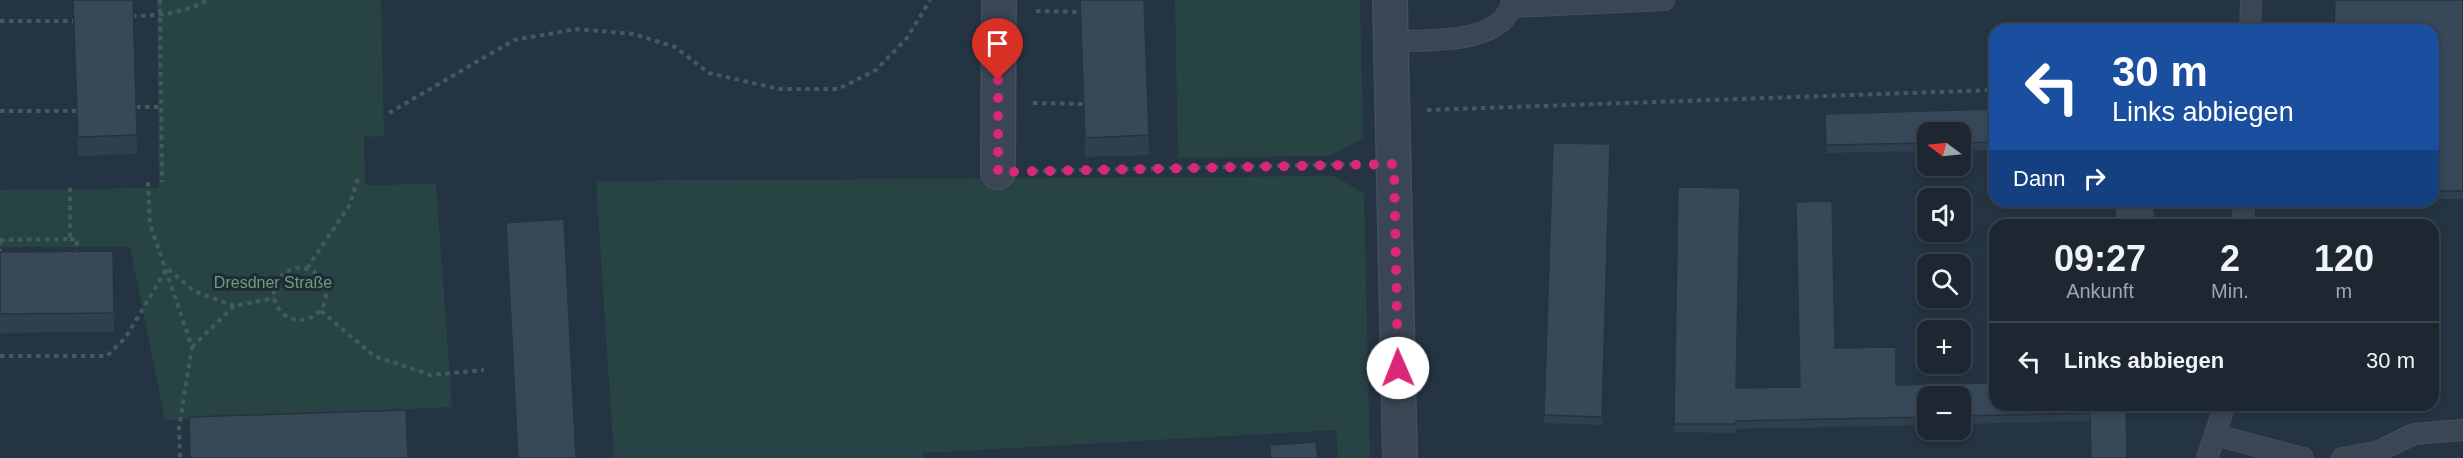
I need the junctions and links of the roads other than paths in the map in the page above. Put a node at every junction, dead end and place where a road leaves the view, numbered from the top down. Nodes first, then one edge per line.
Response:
1 (1390, 0) edge
2 (1664, 0) edge
3 (2251, 0) edge
4 (1512, 3) edge
5 (999, 6) edge
6 (2250, 24) edge
7 (1391, 41) junction
8 (998, 172) road end
9 (2223, 411) edge
10 (2463, 430) edge
11 (2216, 435) junction
12 (1400, 458) edge
13 (2207, 458) edge
14 (2303, 458) edge
15 (2342, 458) edge

1 - 7 street
2 - 4 lane
3 - 6 lane
4 - 7 lane
5 - 8 street
7 - 12 street
9 - 11 lane
10 - 15 lane
11 - 13 lane
11 - 14 lane

